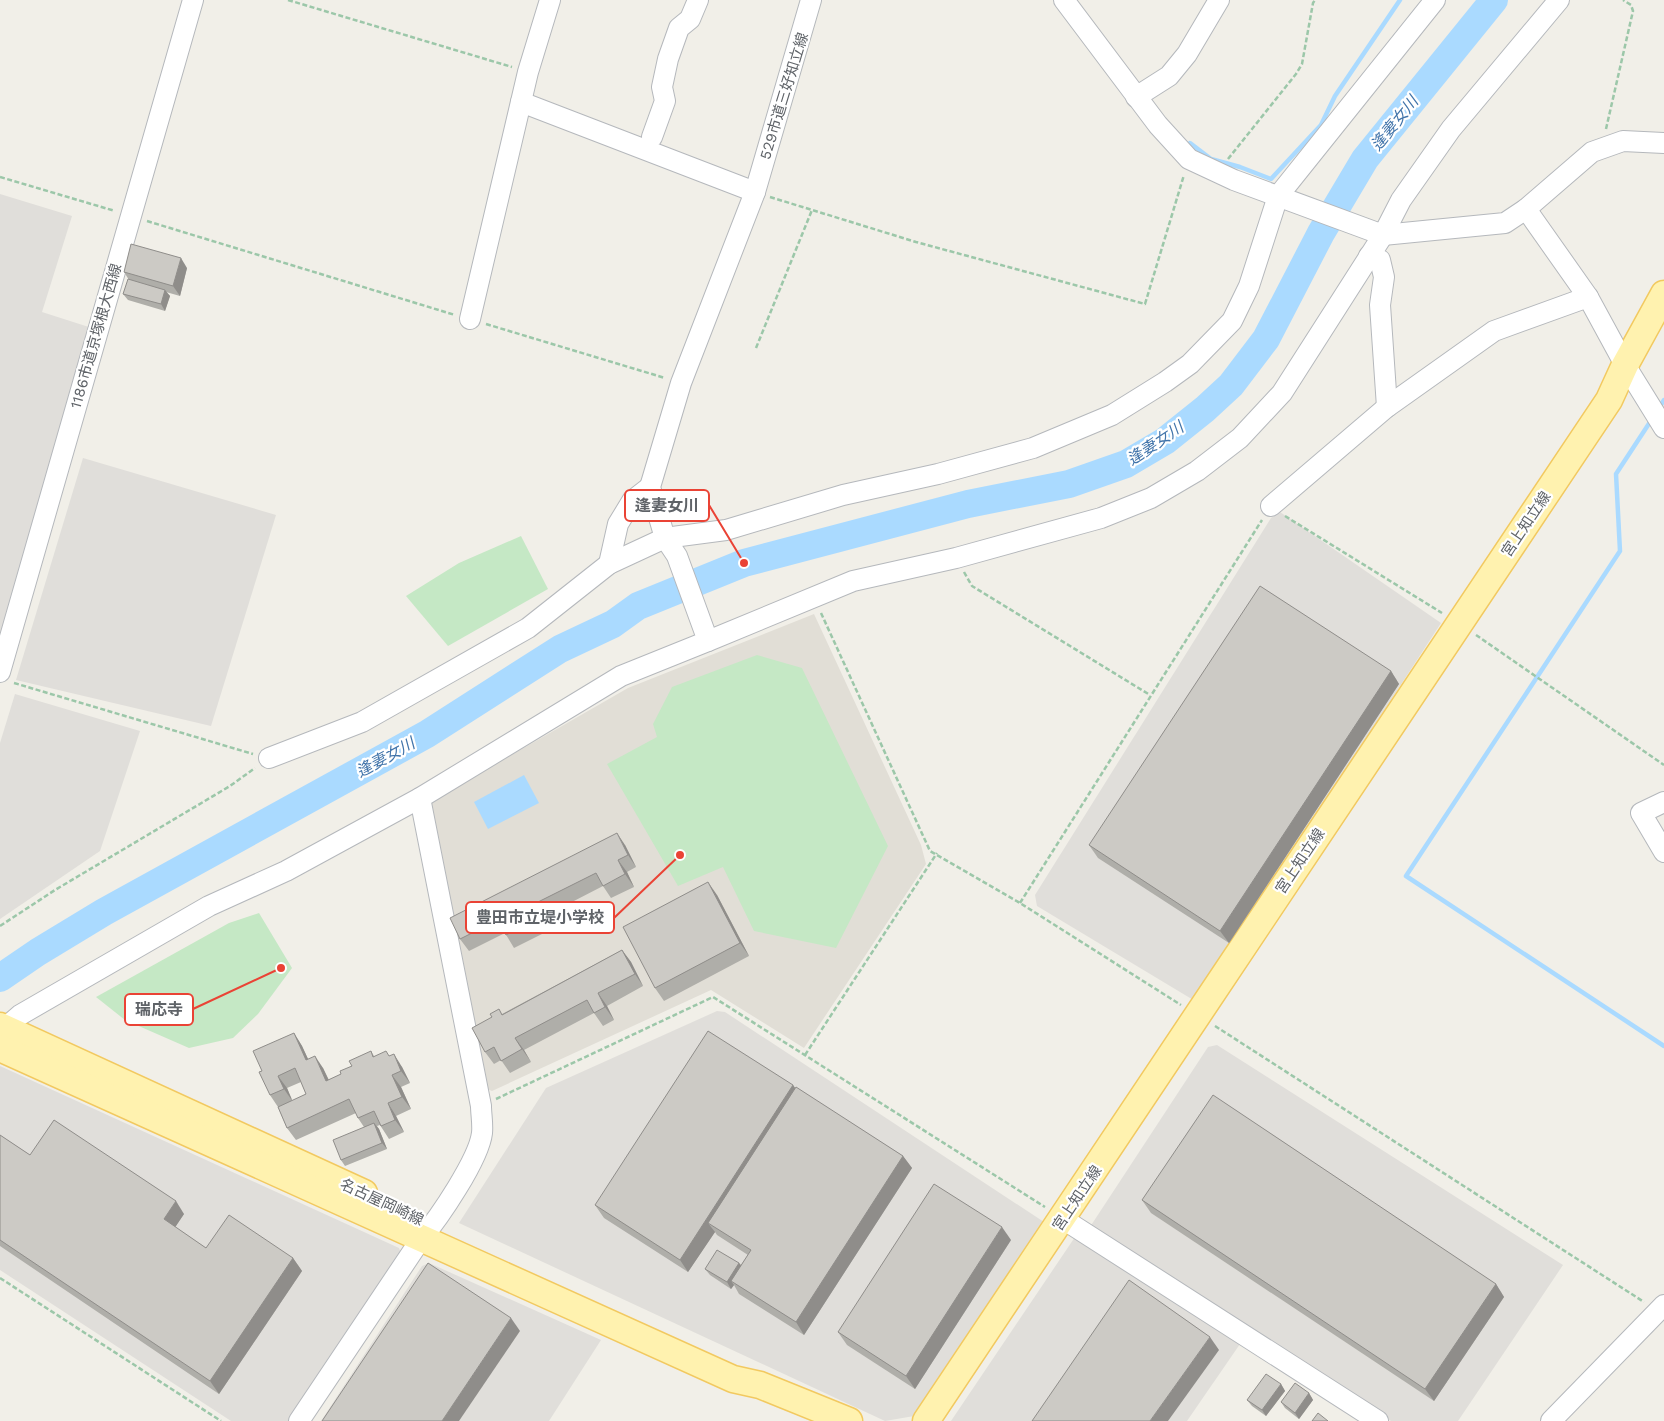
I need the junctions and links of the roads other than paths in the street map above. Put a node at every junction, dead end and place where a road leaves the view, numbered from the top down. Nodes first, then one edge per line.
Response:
1 (193, 0) edge
2 (550, 0) edge
3 (698, 0) edge
4 (812, 0) edge
5 (1064, 0) edge
6 (1219, 0) edge
7 (1434, 0) edge
8 (1559, 0) edge
9 (1136, 98) junction
10 (521, 102) junction
11 (652, 137) dead end
12 (1664, 143) edge
13 (755, 192) junction
14 (1283, 199) junction
15 (1526, 209) junction
16 (1377, 232) junction
17 (1369, 256) junction
18 (1664, 294) edge
19 (1588, 297) junction
20 (470, 319) road end
21 (1625, 365) junction
22 (1386, 407) junction
23 (1664, 428) edge
24 (650, 486) junction
25 (1271, 506) road end
26 (665, 538) junction
27 (609, 564) junction
28 (706, 635) junction
29 (5, 676) edge
30 (269, 758) road end
31 (420, 798) junction
32 (1664, 802) edge
33 (1664, 852) edge
34 (2, 1034) edge
35 (1063, 1219) junction
36 (427, 1232) junction
37 (1661, 1308) edge
38 (299, 1421) edge
39 (849, 1421) edge
40 (926, 1421) edge
41 (1378, 1421) edge
42 (1551, 1421) edge

1 - 29 street, 1186市道京塚根大西線
2 - 10 street
3 - 11 street
4 - 13 street, 529市道三好知立線
5 - 9 street
6 - 9 street
7 - 14 street
8 - 16 street
9 - 14 street
10 - 13 street
10 - 20 street
12 - 15 street
13 - 24 street, 529市道三好知立線
14 - 16 street
14 - 26 street
15 - 16 street
15 - 19 street
16 - 17 street
17 - 22 street
17 - 28 street
18 - 21 main road, 宮上知立線
19 - 21 street
19 - 22 street
21 - 23 street
21 - 35 main road, 宮上知立線
22 - 25 street
24 - 26 street
24 - 27 street
26 - 27 street
26 - 28 street
27 - 30 street
28 - 31 street
31 - 34 street
31 - 36 street
32 - 33 street
34 - 36 main road, 名古屋岡崎線
35 - 40 main road, 宮上知立線
35 - 41 street
36 - 38 street
36 - 39 main road, 名古屋岡崎線
37 - 42 street

